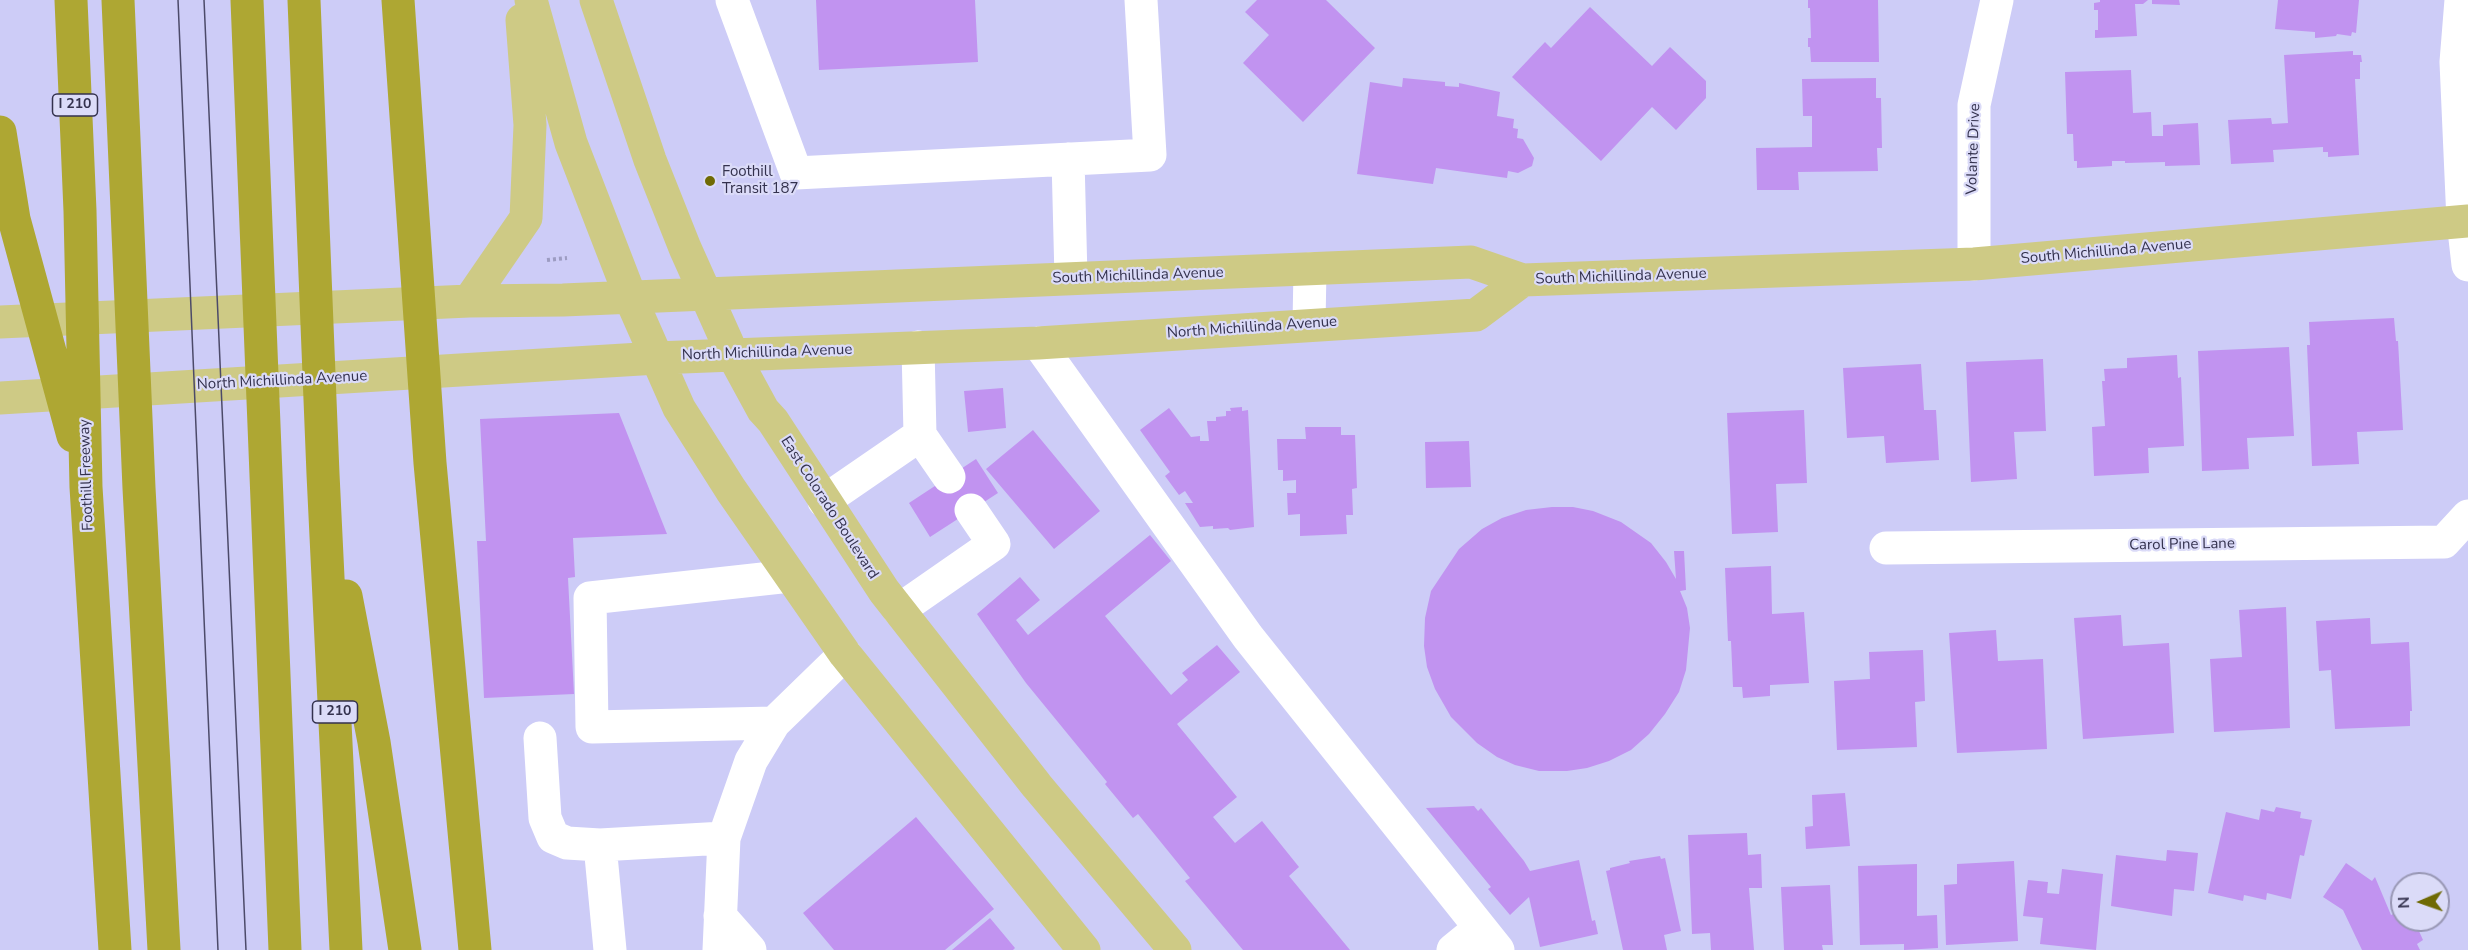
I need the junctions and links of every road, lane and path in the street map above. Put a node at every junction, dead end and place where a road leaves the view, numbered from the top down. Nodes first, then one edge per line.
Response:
1 (71, 0) edge
2 (118, 0) edge
3 (247, 0) edge
4 (304, 0) edge
5 (398, 0) edge
6 (520, 0) edge
7 (531, 0) edge
8 (596, 0) edge
9 (732, 0) edge
10 (1141, 0) edge
11 (1997, 0) edge
12 (2461, 0) edge
13 (0, 132) edge
14 (1068, 159) junction
15 (2465, 221) edge
16 (567, 258) dead end
17 (547, 260) dead end
18 (1974, 264) junction
19 (2468, 265) edge
20 (1310, 269) junction
21 (1071, 278) junction
22 (1523, 280) junction
23 (703, 293) junction
24 (630, 296) junction
25 (469, 301) junction
26 (0, 322) edge
27 (1309, 324) junction
28 (1038, 343) junction
29 (918, 347) junction
30 (732, 353) junction
31 (657, 358) junction
32 (0, 398) edge
33 (920, 435) junction
34 (323, 474) junction
35 (949, 477) dead end
36 (86, 487) junction
37 (824, 501) junction
38 (971, 510) dead end
39 (2468, 516) edge
40 (1886, 548) dead end
41 (790, 576) junction
42 (899, 610) junction
43 (845, 654) junction
44 (774, 723) junction
45 (540, 738) dead end
46 (724, 838) junction
47 (600, 845) junction
48 (720, 916) junction
49 (1489, 939) edge
50 (1080, 949) edge
51 (114, 950) edge
52 (164, 950) edge
53 (285, 950) edge
54 (346, 950) edge
55 (405, 950) edge
56 (475, 950) edge
57 (610, 950) edge
58 (719, 950) edge
59 (750, 950) edge
60 (1175, 950) edge
61 (1453, 950) edge

1 - 36 highway, Foothill Freeway / I 210
2 - 52 highway
3 - 53 highway
4 - 34 highway, I 210
5 - 56 highway
6 - 25 main road
7 - 24 main road
8 - 23 main road, East Colorado Boulevard
9 - 14 street
10 - 14 street
11 - 18 street, Volante Drive
12 - 15 street
13 - 36 highway
14 - 21 street
15 - 18 main road, South Michillinda Avenue
15 - 19 street
16 - 17 path
18 - 22 main road, South Michillinda Avenue
20 - 21 main road, South Michillinda Avenue
20 - 22 main road, South Michillinda Avenue
20 - 27 street
21 - 23 main road, South Michillinda Avenue
22 - 27 main road, North Michillinda Avenue
23 - 24 main road
23 - 30 main road, East Colorado Boulevard
24 - 25 main road
24 - 31 main road
25 - 26 main road
27 - 28 main road, North Michillinda Avenue
28 - 29 main road, North Michillinda Avenue
28 - 49 street
29 - 30 main road, North Michillinda Avenue
29 - 33 street
30 - 31 main road, North Michillinda Avenue
30 - 37 main road, East Colorado Boulevard
31 - 32 main road, North Michillinda Avenue
31 - 41 main road
33 - 35 street
33 - 37 street
34 - 54 highway, I 210
34 - 55 highway
36 - 51 highway, Foothill Freeway / I 210
37 - 42 main road, East Colorado Boulevard
38 - 42 street
39 - 40 street, Carol Pine Lane
41 - 43 main road
41 - 44 street
42 - 60 main road, East Colorado Boulevard
43 - 44 street
43 - 50 main road
44 - 46 street
45 - 47 street
46 - 47 street
46 - 48 street
47 - 57 street
48 - 58 street
48 - 59 street
49 - 61 street

